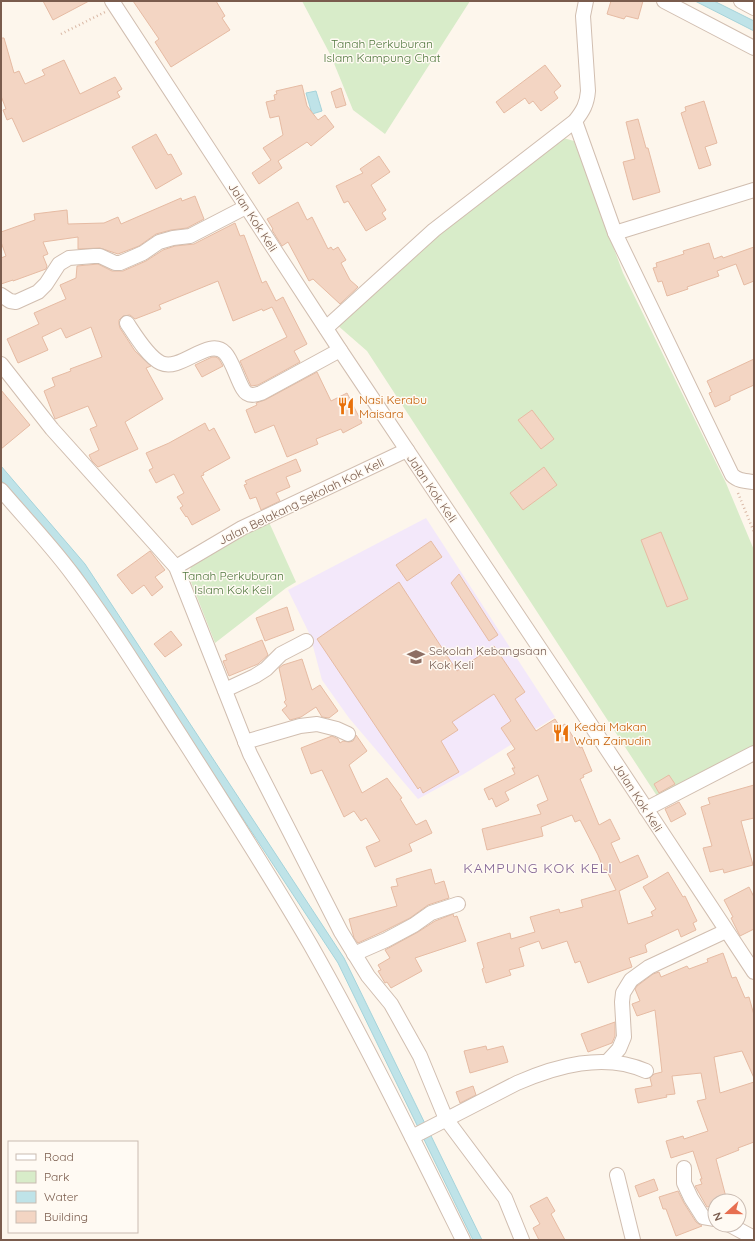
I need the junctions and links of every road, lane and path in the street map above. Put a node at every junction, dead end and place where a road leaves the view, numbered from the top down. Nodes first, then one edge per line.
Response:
1 (586, 1) edge
2 (664, 1) edge
3 (741, 1) edge
4 (114, 4) edge
5 (754, 8) edge
6 (61, 34) dead end
7 (754, 48) edge
8 (575, 121) junction
9 (754, 190) edge
10 (246, 207) junction
11 (615, 232) junction
12 (1, 295) edge
13 (127, 323) dead end
14 (326, 328) junction
15 (340, 350) junction
16 (1, 364) edge
17 (407, 450) junction
18 (736, 479) junction
19 (754, 482) edge
20 (1, 490) edge
21 (754, 532) edge
22 (176, 567) junction
23 (306, 641) dead end
24 (225, 690) junction
25 (348, 734) dead end
26 (245, 742) junction
27 (754, 753) edge
28 (646, 809) junction
29 (458, 904) dead end
30 (726, 931) junction
31 (354, 954) junction
32 (754, 972) edge
33 (607, 1062) junction
34 (646, 1071) dead end
35 (446, 1119) junction
36 (414, 1136) junction
37 (684, 1168) dead end
38 (617, 1175) dead end
39 (707, 1218) edge
40 (745, 1233) edge
41 (754, 1238) edge
42 (463, 1240) edge
43 (522, 1240) edge
44 (633, 1240) edge

1 - 8 street
2 - 7 street
3 - 5 street
4 - 6 path
4 - 10 street, Jalan Kok Keli
8 - 11 street
8 - 14 street
9 - 11 street
10 - 12 street
10 - 14 street, Jalan Kok Keli
11 - 18 street
13 - 15 street
14 - 15 street, Jalan Kok Keli
15 - 17 street, Jalan Kok Keli
16 - 22 street
17 - 22 street, Jalan Belakang Sekolah Kok Keli
17 - 28 street, Jalan Kok Keli
18 - 19 street
18 - 21 path
20 - 36 street
22 - 24 street
23 - 24 street
24 - 26 street
25 - 26 street
26 - 31 street
27 - 28 street
28 - 30 street, Jalan Kok Keli
29 - 31 street
30 - 32 street, Jalan Kok Keli
30 - 33 street
31 - 35 street
33 - 34 street
33 - 35 street
35 - 36 street
35 - 43 street
36 - 42 street
37 - 39 street
38 - 44 street
40 - 41 street

